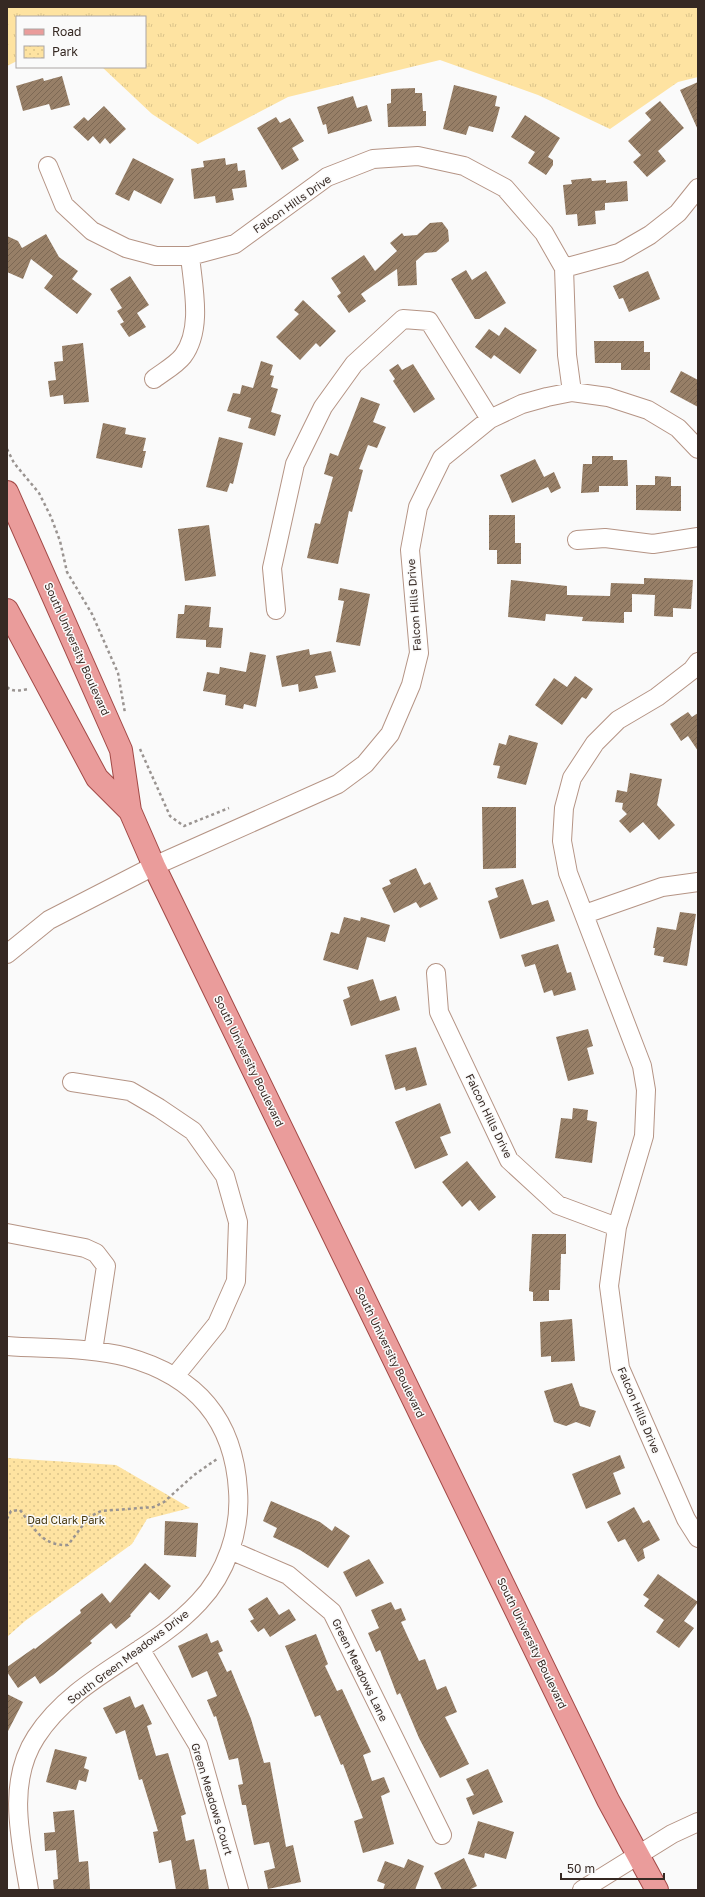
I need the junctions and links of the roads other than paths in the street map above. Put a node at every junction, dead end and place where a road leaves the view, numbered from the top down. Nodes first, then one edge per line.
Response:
1 (48, 166) dead end
2 (698, 188) edge
3 (190, 256) junction
4 (564, 268) junction
5 (154, 379) dead end
6 (572, 392) junction
7 (490, 419) junction
8 (698, 449) edge
9 (7, 492) edge
10 (698, 537) edge
11 (577, 540) dead end
12 (7, 610) edge
13 (276, 610) dead end
14 (698, 662) edge
15 (130, 811) junction
16 (154, 866) junction
17 (698, 882) edge
18 (585, 914) junction
19 (7, 954) edge
20 (436, 973) dead end
21 (72, 1082) dead end
22 (616, 1227) junction
23 (7, 1232) edge
24 (7, 1346) edge
25 (93, 1351) junction
26 (175, 1376) junction
27 (698, 1538) edge
28 (230, 1550) junction
29 (140, 1649) junction
30 (698, 1822) edge
31 (442, 1835) dead end
32 (638, 1856) junction
33 (29, 1890) edge
34 (239, 1890) edge
35 (582, 1890) edge
36 (657, 1890) edge

1 - 3 street, Falcon Hills Drive
2 - 4 street
3 - 4 street, Falcon Hills Drive
3 - 5 street
4 - 6 street, Falcon Hills Drive
6 - 7 street, Falcon Hills Drive
6 - 8 street, Falcon Hills Drive
7 - 13 street
7 - 16 street, Falcon Hills Drive
9 - 15 main road, South University Boulevard
10 - 11 street
12 - 15 main road, South University Boulevard
14 - 18 street, Falcon Hills Drive
15 - 16 main road, South University Boulevard
16 - 19 street
16 - 32 main road, South University Boulevard
17 - 18 street
18 - 22 street, Falcon Hills Drive
20 - 22 street, Falcon Hills Drive
21 - 26 street
22 - 27 street, Falcon Hills Drive
23 - 25 street
24 - 25 street, South Green Meadows Drive
25 - 26 street, South Green Meadows Drive
26 - 28 street, South Green Meadows Drive
28 - 29 street, South Green Meadows Drive
28 - 31 street, Green Meadows Lane
29 - 33 street, South Green Meadows Drive
29 - 34 street, Green Meadows Court
30 - 32 street
32 - 35 street
32 - 36 main road, South University Boulevard

